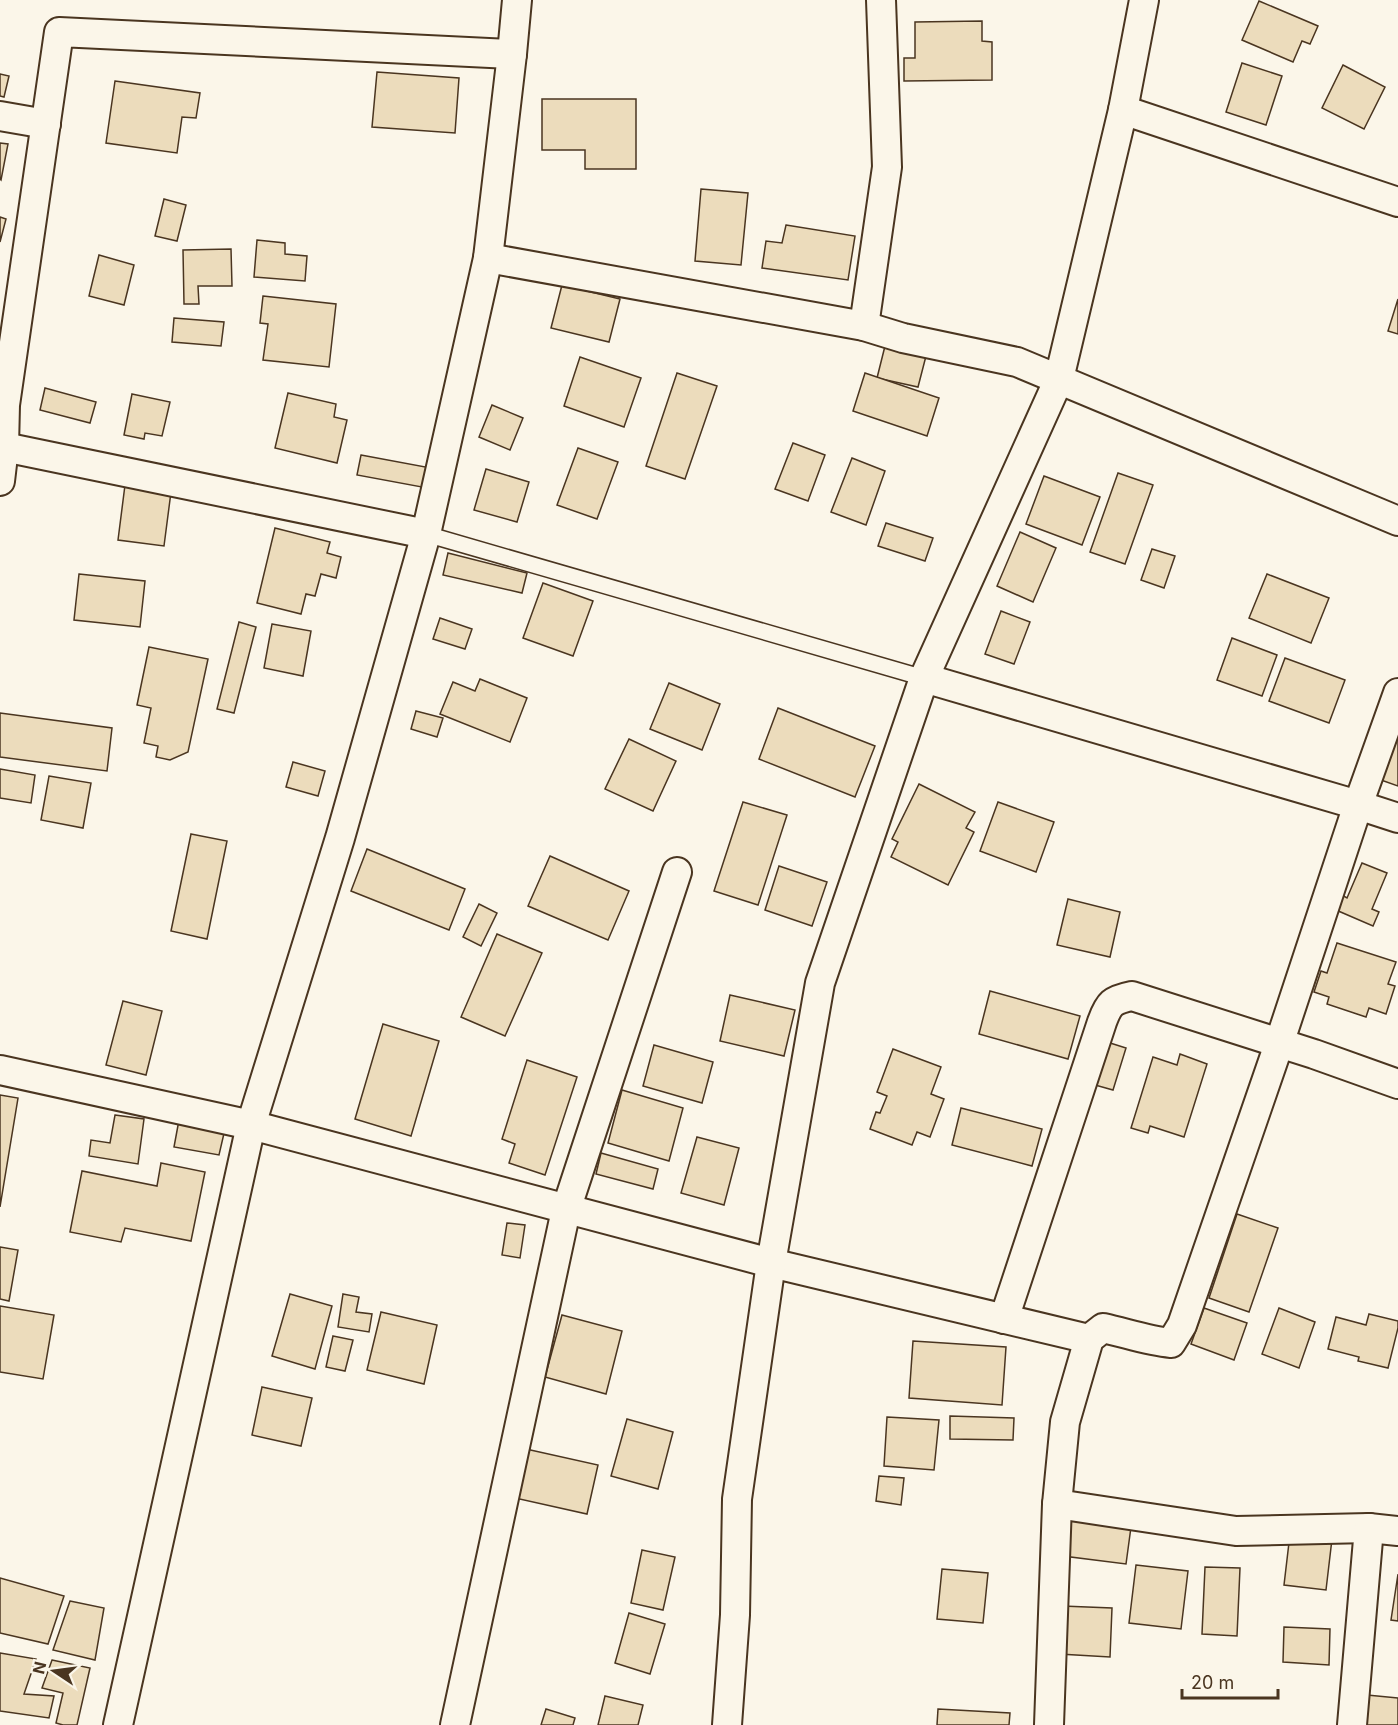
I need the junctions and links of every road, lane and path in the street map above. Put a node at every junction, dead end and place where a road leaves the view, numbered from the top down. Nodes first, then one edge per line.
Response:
1 (517, 0) edge
2 (881, 0) edge
3 (1144, 0) edge
4 (512, 54) junction
5 (1123, 110) junction
6 (0, 116) edge
7 (46, 124) junction
8 (1398, 201) edge
9 (488, 258) junction
10 (864, 326) junction
11 (1059, 380) junction
12 (2, 405) edge
13 (4, 447) junction
14 (0, 481) edge
15 (1398, 521) edge
16 (426, 534) junction
17 (924, 678) junction
18 (1398, 693) edge
19 (1358, 805) junction
20 (1398, 818) edge
21 (677, 872) dead end
22 (1280, 1044) junction
23 (0, 1070) edge
24 (1398, 1084) edge
25 (251, 1125) junction
26 (566, 1210) junction
27 (771, 1263) junction
28 (1004, 1319) junction
29 (1089, 1339) junction
30 (1056, 1504) junction
31 (1368, 1528) junction
32 (1398, 1531) edge
33 (118, 1725) edge
34 (454, 1725) edge
35 (727, 1725) edge
36 (1049, 1725) edge
37 (1352, 1725) edge

1 - 4 street
2 - 10 street
3 - 5 street
4 - 7 street
4 - 9 street
5 - 8 street
5 - 11 street
6 - 7 street
7 - 12 street
9 - 10 street
9 - 16 street
10 - 11 street
11 - 15 street
11 - 17 street
12 - 13 street
13 - 14 street
13 - 16 street
16 - 17 lane
16 - 25 street
17 - 19 street
17 - 27 street
18 - 19 street
19 - 20 street
19 - 22 street
21 - 26 street
22 - 24 street
22 - 28 street
22 - 29 street
23 - 25 street
25 - 26 street
25 - 33 street
26 - 27 street
26 - 34 street
27 - 28 street
27 - 35 street
28 - 29 street
29 - 30 street
30 - 31 street
30 - 36 street
31 - 32 street
31 - 37 street

